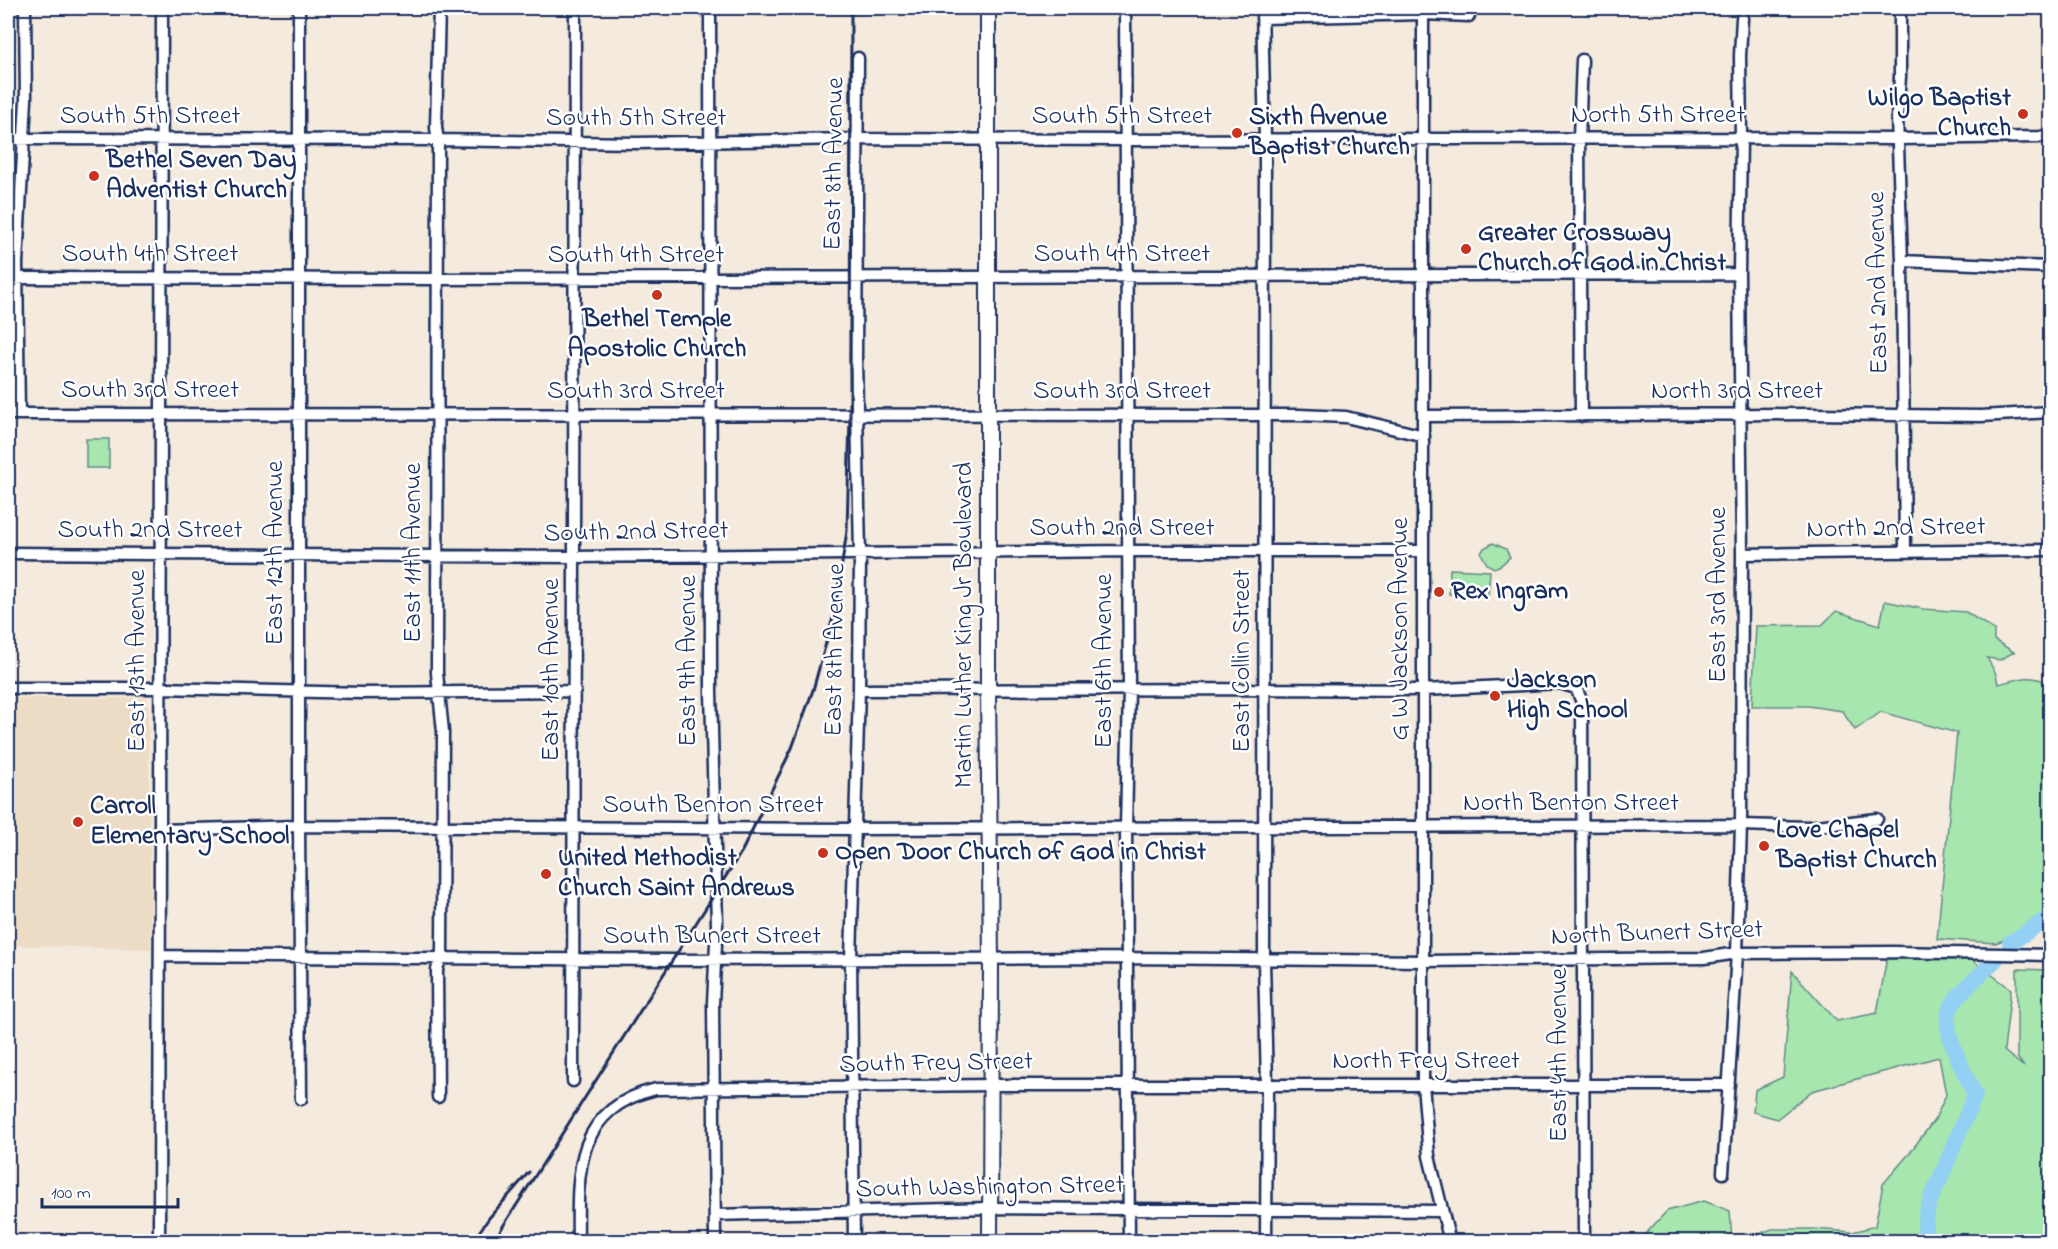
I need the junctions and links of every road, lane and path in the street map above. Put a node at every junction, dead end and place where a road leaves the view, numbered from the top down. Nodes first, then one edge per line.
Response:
1 (25, 8) edge
2 (162, 8) edge
3 (299, 8) edge
4 (439, 8) edge
5 (575, 8) edge
6 (710, 8) edge
7 (988, 8) edge
8 (1125, 8) edge
9 (1423, 11) edge
10 (1262, 13) edge
11 (1900, 15) dead end
12 (1468, 16) dead end
13 (1742, 18) dead end
14 (858, 58) dead end
15 (1582, 60) dead end
16 (2050, 135) edge
17 (1579, 138) junction
18 (1741, 138) junction
19 (8, 139) edge
20 (25, 139) junction
21 (858, 139) junction
22 (988, 139) junction
23 (1265, 139) junction
24 (1424, 139) junction
25 (162, 140) junction
26 (300, 140) junction
27 (438, 140) junction
28 (1126, 140) junction
29 (1897, 140) junction
30 (711, 141) junction
31 (576, 143) junction
32 (1902, 261) junction
33 (2050, 267) edge
34 (1424, 274) junction
35 (1580, 274) junction
36 (1739, 274) junction
37 (856, 276) junction
38 (989, 277) junction
39 (1126, 277) junction
40 (1264, 277) junction
41 (12, 278) edge
42 (162, 278) junction
43 (300, 278) junction
44 (711, 278) junction
45 (438, 279) junction
46 (576, 279) junction
47 (2050, 412) edge
48 (13, 414) edge
49 (162, 414) junction
50 (299, 414) junction
51 (437, 414) junction
52 (575, 414) junction
53 (711, 414) junction
54 (857, 414) junction
55 (989, 414) junction
56 (1740, 414) junction
57 (1127, 415) junction
58 (1264, 415) junction
59 (1903, 415) junction
60 (1581, 416) junction
61 (1424, 417) junction
62 (1424, 436) junction
63 (2050, 549) edge
64 (1265, 550) junction
65 (1128, 551) junction
66 (1423, 551) junction
67 (1905, 551) junction
68 (8, 553) edge
69 (160, 553) junction
70 (989, 553) junction
71 (860, 554) junction
72 (1742, 554) junction
73 (299, 555) junction
74 (712, 555) junction
75 (436, 557) junction
76 (575, 557) junction
77 (8, 688) edge
78 (160, 688) junction
79 (1129, 689) junction
80 (1266, 689) junction
81 (299, 690) junction
82 (859, 690) junction
83 (988, 690) junction
84 (1424, 690) junction
85 (575, 691) junction
86 (439, 692) junction
87 (1877, 819) dead end
88 (1741, 825) junction
89 (299, 826) junction
90 (442, 827) junction
91 (989, 827) junction
92 (1265, 827) junction
93 (1582, 827) junction
94 (713, 828) junction
95 (1126, 828) junction
96 (1423, 828) junction
97 (574, 829) junction
98 (855, 829) junction
99 (160, 830) junction
100 (1737, 953) junction
101 (2050, 955) edge
102 (160, 956) junction
103 (300, 958) junction
104 (440, 958) junction
105 (1128, 958) junction
106 (991, 959) junction
107 (1582, 959) junction
108 (574, 960) junction
109 (715, 960) junction
110 (850, 960) junction
111 (1264, 961) junction
112 (1423, 961) junction
113 (573, 1081) dead end
114 (1424, 1084) junction
115 (1583, 1084) junction
116 (991, 1085) junction
117 (1267, 1085) junction
118 (1729, 1085) junction
119 (1129, 1086) junction
120 (713, 1088) junction
121 (851, 1088) junction
122 (438, 1097) dead end
123 (302, 1099) dead end
124 (1723, 1173) dead end
125 (990, 1208) junction
126 (1129, 1208) junction
127 (1266, 1209) junction
128 (1442, 1211) junction
129 (854, 1212) junction
130 (715, 1215) junction
131 (159, 1242) edge
132 (578, 1242) edge
133 (715, 1242) edge
134 (854, 1242) edge
135 (990, 1242) edge
136 (1129, 1242) edge
137 (1266, 1242) edge
138 (1450, 1242) edge
139 (1584, 1242) edge

1 - 20 street
2 - 25 street, East 13th Avenue
3 - 26 street, East 12th Avenue
4 - 27 street, East 11th Avenue
5 - 31 street, East 10th Avenue
6 - 30 street, East 9th Avenue
7 - 22 main road, Martin Luther King Jr Boulevard
8 - 28 street, East 6th Avenue
9 - 10 street
9 - 12 street
9 - 24 street, G W Jackson Avenue
10 - 23 street, East Collin Street
11 - 29 street, East 2nd Avenue
13 - 18 street, East 3rd Avenue
14 - 21 street, East 8th Avenue
15 - 17 street
16 - 29 street, North 5th Street
17 - 18 street, North 5th Street
17 - 24 street, North 5th Street
17 - 35 street
18 - 29 street, North 5th Street
18 - 36 street, East 3rd Avenue
19 - 20 street, South 5th Street
20 - 25 street, South 5th Street
20 - 41 street
21 - 22 street, South 5th Street
21 - 30 street, South 5th Street
21 - 37 street, East 8th Avenue
22 - 28 street, South 5th Street
22 - 38 main road, Martin Luther King Jr Boulevard
23 - 24 street, North 5th Street
23 - 28 street, South 5th Street
23 - 40 street, East Collin Street
24 - 34 street, G W Jackson Avenue
25 - 26 street, South 5th Street
25 - 42 street, East 13th Avenue
26 - 27 street, South 5th Street
26 - 43 street, East 12th Avenue
27 - 31 street, South 5th Street
27 - 45 street, East 11th Avenue
28 - 39 street, East 6th Avenue
29 - 32 street, East 2nd Avenue
30 - 31 street, South 5th Street
30 - 44 street, East 9th Avenue
31 - 46 street, East 10th Avenue
32 - 33 street
32 - 59 street, East 2nd Avenue
34 - 35 street, South 4th Street
34 - 40 street, South 4th Street
34 - 61 street, G W Jackson Avenue
35 - 36 street, South 4th Street
35 - 60 street
36 - 56 street, East 3rd Avenue
37 - 38 street, South 4th Street
37 - 44 street, South 4th Street
37 - 54 street, East 8th Avenue
38 - 39 street, South 4th Street
38 - 55 main road, Martin Luther King Jr Boulevard
39 - 40 street, South 4th Street
39 - 57 street, East 6th Avenue
40 - 58 street, East Collin Street
41 - 42 street, South 4th Street
41 - 48 street
42 - 43 street, South 4th Street
42 - 49 street, East 13th Avenue
43 - 45 street, South 4th Street
43 - 50 street, East 12th Avenue
44 - 46 street, South 4th Street
44 - 53 street, East 9th Avenue
45 - 46 street, South 4th Street
45 - 51 street, East 11th Avenue
46 - 52 street, East 10th Avenue
47 - 59 street, North 3rd Street
48 - 49 street, South 3rd Street
49 - 50 street, South 3rd Street
49 - 69 street, East 13th Avenue
50 - 51 street, South 3rd Street
50 - 73 street, East 12th Avenue
51 - 52 street, South 3rd Street
51 - 75 street, East 11th Avenue
52 - 53 street, South 3rd Street
52 - 76 street, East 10th Avenue
53 - 54 street, South 3rd Street
53 - 74 street, East 9th Avenue
54 - 55 street, South 3rd Street
54 - 71 street, East 8th Avenue
55 - 57 street, South 3rd Street
55 - 70 main road, Martin Luther King Jr Boulevard
56 - 59 street, North 3rd Street
56 - 60 street, North 3rd Street
56 - 72 street, East 3rd Avenue
57 - 58 street, South 3rd Street
57 - 65 street, East 6th Avenue
58 - 62 street
58 - 64 street, East Collin Street
59 - 67 street, East 2nd Avenue
60 - 61 street, North 3rd Street
61 - 62 street, G W Jackson Avenue
62 - 66 street, G W Jackson Avenue
63 - 67 street, North 2nd Street
64 - 65 street, South 2nd Street
64 - 66 street
64 - 80 street, East Collin Street
65 - 70 street, South 2nd Street
65 - 79 street, East 6th Avenue
66 - 84 street, G W Jackson Avenue
67 - 72 street, North 2nd Street
68 - 69 street, South 2nd Street
69 - 73 street, South 2nd Street
69 - 78 street, East 13th Avenue
70 - 71 street, South 2nd Street
70 - 83 main road, Martin Luther King Jr Boulevard
71 - 74 street, South 2nd Street
71 - 82 street, East 8th Avenue
72 - 88 street, East 3rd Avenue
73 - 75 street, South 2nd Street
73 - 81 street, East 12th Avenue
74 - 76 street, South 2nd Street
74 - 94 street, East 9th Avenue
75 - 76 street, South 2nd Street
75 - 86 street, East 11th Avenue
76 - 85 street, East 10th Avenue
77 - 78 street
78 - 81 street
78 - 99 street, East 13th Avenue
79 - 80 street
79 - 83 street
79 - 95 street, East 6th Avenue
80 - 84 street
80 - 92 street, East Collin Street
81 - 86 street
81 - 89 street, East 12th Avenue
82 - 83 street
82 - 98 street, East 8th Avenue
83 - 91 main road, Martin Luther King Jr Boulevard
84 - 93 street, East 4th Avenue
84 - 96 street, G W Jackson Avenue
85 - 86 street
85 - 97 street, East 10th Avenue
86 - 90 street, East 11th Avenue
87 - 88 street, North Benton Street
88 - 93 street, North Benton Street
88 - 100 street, East 3rd Avenue
89 - 90 street, South Benton Street
89 - 99 street, South Benton Street
89 - 103 street, East 12th Avenue
90 - 97 street, South Benton Street
90 - 104 street, East 11th Avenue
91 - 95 street, South Benton Street
91 - 98 street, South Benton Street
91 - 106 main road, Martin Luther King Jr Boulevard
92 - 95 street, South Benton Street
92 - 96 street, North Benton Street
92 - 111 street, East Collin Street
93 - 96 street, North Benton Street
93 - 107 street, East 4th Avenue
94 - 97 street, South Benton Street
94 - 98 street, South Benton Street
94 - 109 street, East 9th Avenue
95 - 105 street, East 6th Avenue
96 - 112 street, G W Jackson Avenue
97 - 108 street, East 10th Avenue
98 - 110 street, East 8th Avenue
99 - 102 street, East 13th Avenue
100 - 101 street, North Bunert Street
100 - 107 street, North Bunert Street
100 - 118 street, East 3rd Avenue
102 - 103 street, South Bunert Street
102 - 131 street, East 13th Avenue
103 - 104 street, South Bunert Street
103 - 123 street, East 12th Avenue
104 - 108 street, South Bunert Street
104 - 122 street, East 11th Avenue
105 - 106 street, South Bunert Street
105 - 111 street, South Bunert Street
105 - 119 street, East 6th Avenue
106 - 110 street, South Bunert Street
106 - 116 main road, Martin Luther King Jr Boulevard
107 - 112 street, North Bunert Street
107 - 115 street, East 4th Avenue
108 - 109 street, South Bunert Street
108 - 113 street, East 10th Avenue
109 - 110 street, South Bunert Street
109 - 120 street, East 9th Avenue
110 - 121 street, East 8th Avenue
111 - 112 street, North Bunert Street
111 - 117 street, East Collin Street
112 - 114 street, G W Jackson Avenue
114 - 115 street, North Frey Street
114 - 117 street, North Frey Street
114 - 128 street, G W Jackson Avenue
115 - 118 street, North Frey Street
115 - 139 street, East 4th Avenue
116 - 119 street, South Frey Street
116 - 121 street, South Frey Street
116 - 125 main road, Martin Luther King Jr Boulevard
117 - 119 street, South Frey Street
117 - 127 street, East Collin Street
118 - 124 street, East 3rd Avenue
119 - 126 street, East 6th Avenue
120 - 121 street, South Frey Street
120 - 130 street, East 9th Avenue
120 - 132 street, South Frey Street
121 - 129 street, East 8th Avenue
125 - 126 street, South Washington Street
125 - 129 street, South Washington Street
125 - 135 main road, Martin Luther King Jr Boulevard
126 - 127 street, South Washington Street
126 - 136 street, East 6th Avenue
127 - 128 street, South Washington Street
127 - 137 street, East Collin Street
128 - 138 street, G W Jackson Avenue
129 - 130 street, South Washington Street
129 - 134 street, East 8th Avenue
130 - 133 street, East 9th Avenue

